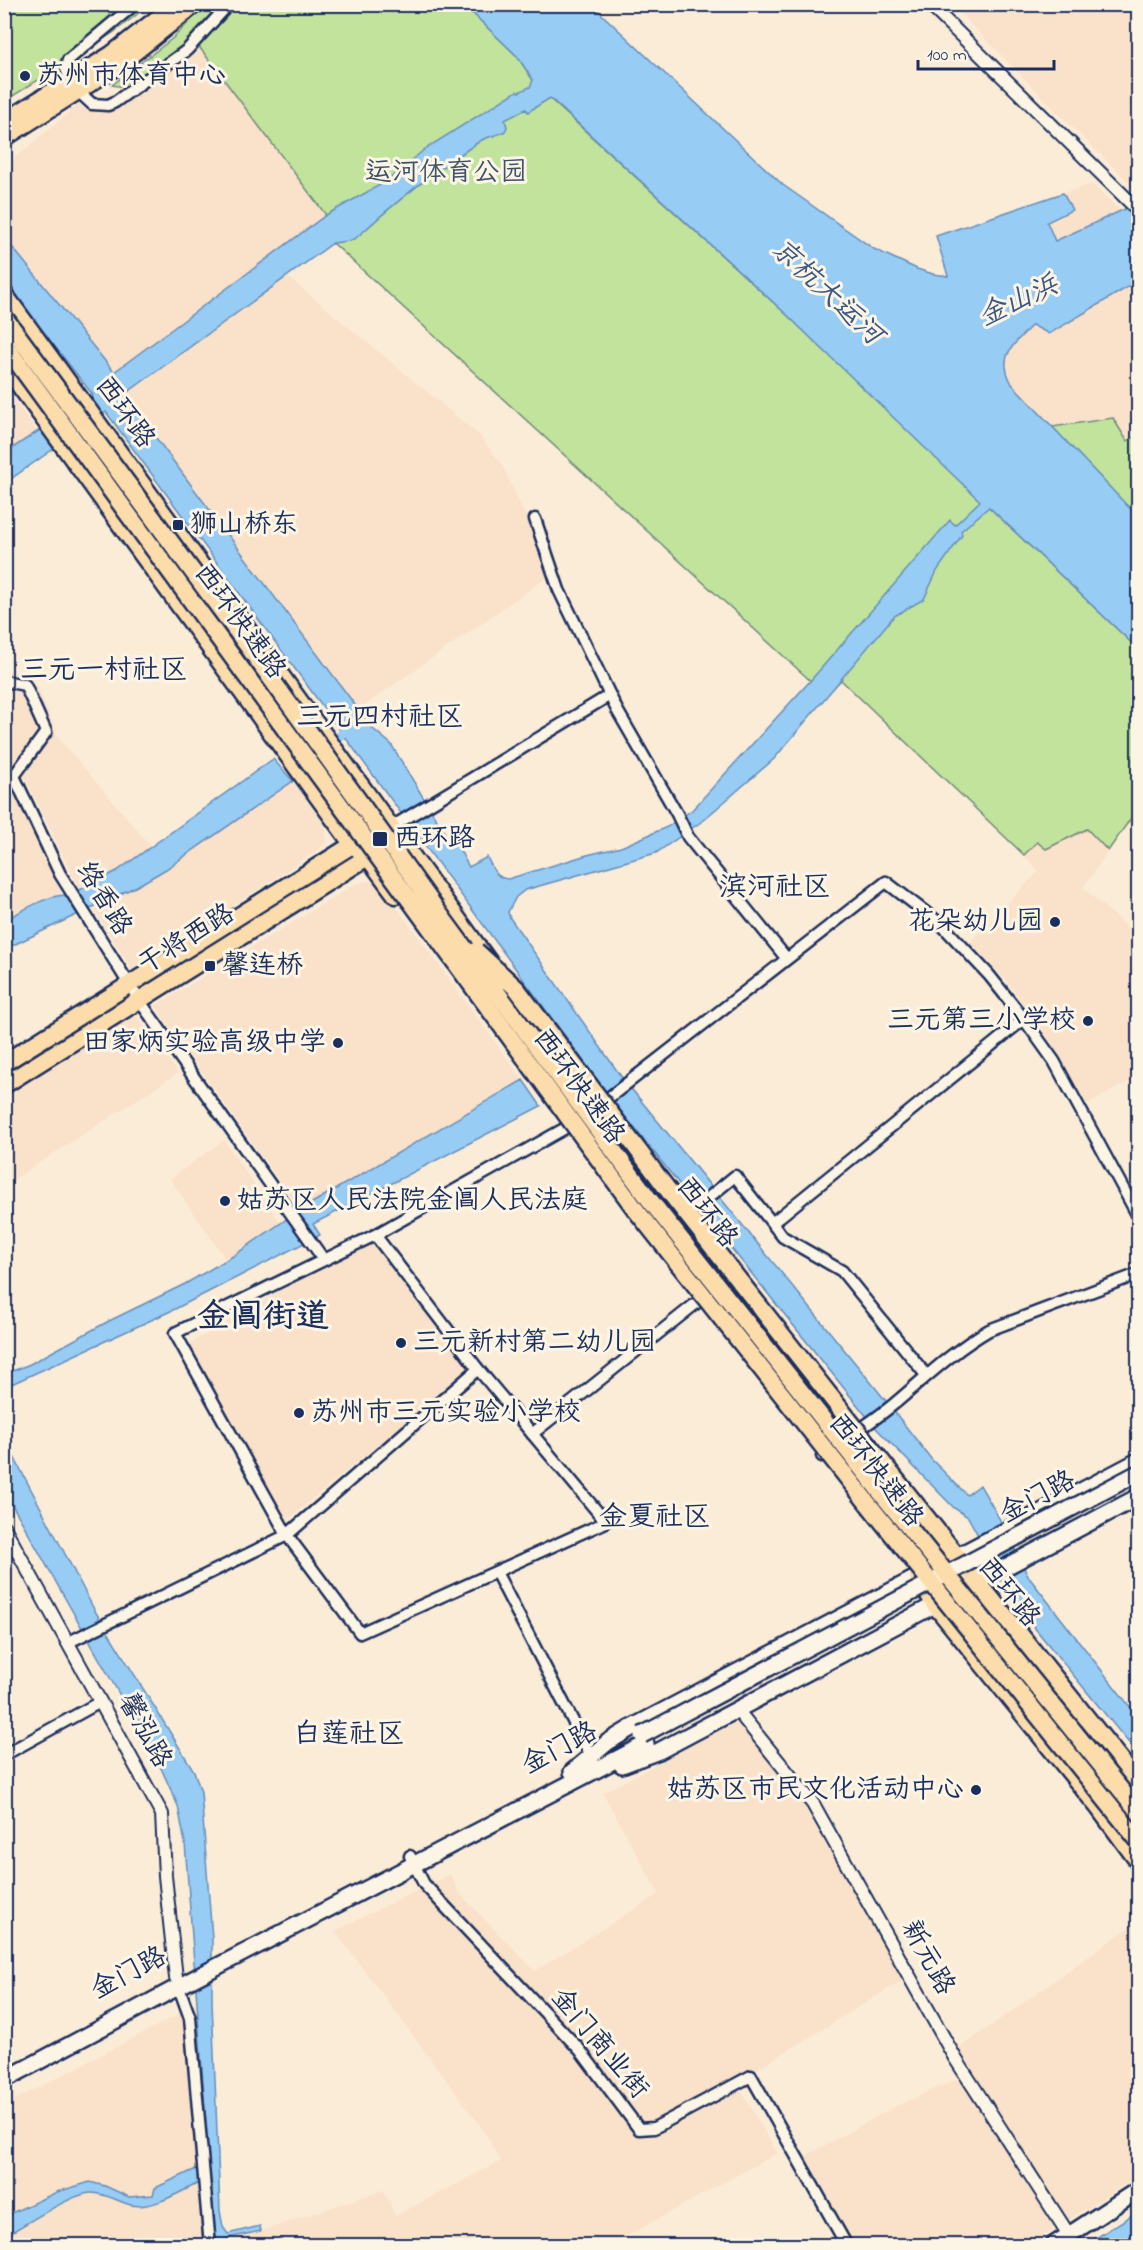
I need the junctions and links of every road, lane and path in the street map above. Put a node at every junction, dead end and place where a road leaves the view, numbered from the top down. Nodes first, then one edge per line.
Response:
1 (135, 4) edge
2 (176, 4) edge
3 (195, 4) edge
4 (229, 4) edge
5 (929, 4) edge
6 (75, 86) junction
7 (4, 122) edge
8 (4, 138) edge
9 (1135, 207) edge
10 (4, 294) edge
11 (4, 317) edge
12 (4, 344) edge
13 (4, 358) edge
14 (535, 519) dead end
15 (4, 681) edge
16 (610, 695) junction
17 (10, 778) edge
18 (394, 827) junction
19 (360, 840) junction
20 (374, 852) junction
21 (446, 923) junction
22 (787, 959) junction
23 (130, 985) junction
24 (513, 996) junction
25 (140, 1000) junction
26 (1024, 1019) junction
27 (53, 1033) junction
28 (63, 1048) junction
29 (4, 1064) edge
30 (4, 1085) edge
31 (602, 1104) junction
32 (567, 1128) junction
33 (1138, 1216) edge
34 (678, 1218) junction
35 (772, 1223) junction
36 (375, 1235) junction
37 (649, 1238) junction
38 (324, 1260) junction
39 (1138, 1274) edge
40 (699, 1300) junction
41 (478, 1369) junction
42 (926, 1375) junction
43 (532, 1434) junction
44 (850, 1435) junction
45 (822, 1456) junction
46 (1138, 1461) edge
47 (1138, 1473) edge
48 (1138, 1485) edge
49 (1138, 1497) edge
50 (4, 1527) edge
51 (287, 1535) junction
52 (954, 1559) junction
53 (496, 1572) junction
54 (918, 1577) junction
55 (975, 1584) junction
56 (937, 1604) junction
57 (74, 1639) junction
58 (100, 1702) junction
59 (737, 1710) junction
60 (644, 1739) junction
61 (4, 1755) edge
62 (591, 1755) junction
63 (574, 1776) junction
64 (1138, 1782) edge
65 (1138, 1795) edge
66 (1138, 1810) edge
67 (1138, 1840) edge
68 (1138, 1852) edge
69 (412, 1860) junction
70 (1138, 1861) edge
71 (177, 1983) junction
72 (4, 2070) edge
73 (4, 2079) edge
74 (1138, 2190) edge
75 (1069, 2235) junction
76 (210, 2246) edge
77 (847, 2246) edge
78 (1052, 2246) edge

1 - 6 street
2 - 6 main road
3 - 6 main road
4 - 6 street
5 - 9 street
6 - 7 main road
6 - 8 main road
10 - 18 main road, 西环路
11 - 21 main road, 西环快速路, bridge
12 - 67 main road, 西环快速路, bridge
13 - 19 main road
13 - 19 main road
14 - 16 street
15 - 17 street, 络香路
16 - 18 street
16 - 22 street
17 - 23 street, 络香路
18 - 19 main road, 干将西路
18 - 20 main road, 干将西路
18 - 24 main road, 西环路
19 - 20 main road
19 - 23 main road, 干将西路
20 - 24 main road
20 - 25 main road, 干将西路
20 - 32 main road
21 - 52 main road, bridge
21 - 66 main road, 西环快速路, bridge
22 - 26 street
22 - 31 street
23 - 25 street, 络香路
23 - 27 main road, 干将西路
24 - 31 main road, 西环路
25 - 28 main road, 干将西路
25 - 38 street, 络香路
26 - 33 street
26 - 35 street
27 - 28 main road
27 - 29 main road, 干将西路
28 - 30 main road, 干将西路
31 - 32 street
31 - 34 main road, 西环路
32 - 36 street
32 - 37 main road
34 - 35 street
34 - 37 street
34 - 44 main road, 西环路
35 - 42 street
36 - 38 street
36 - 41 street
37 - 40 main road
38 - 51 street
39 - 42 street
40 - 43 street
40 - 45 main road
41 - 43 street
41 - 51 street
42 - 44 street
43 - 53 street
44 - 45 street
44 - 52 main road, 西环路
45 - 54 main road
46 - 52 main road
47 - 60 main road, 金门路, bridge
48 - 60 main road, 金门路, bridge
49 - 55 main road
50 - 57 street, 馨泓路
51 - 53 street
51 - 57 street
52 - 54 main road
52 - 55 main road
53 - 62 street
54 - 56 main road
54 - 62 main road
55 - 56 main road
55 - 64 main road
55 - 65 main road, 西环路
56 - 59 main road
56 - 68 main road
56 - 70 main road
57 - 58 street, 馨泓路
58 - 61 street
58 - 71 street, 馨泓路
59 - 63 main road
59 - 75 street, 新元路
60 - 63 main road, 金门路
62 - 63 main road
63 - 69 main road, 金门路
69 - 71 main road, 金门路
69 - 77 street, 金门商业街
71 - 72 main road, 金门路
71 - 73 main road, 金门路
71 - 76 street
74 - 75 main road
75 - 78 main road

